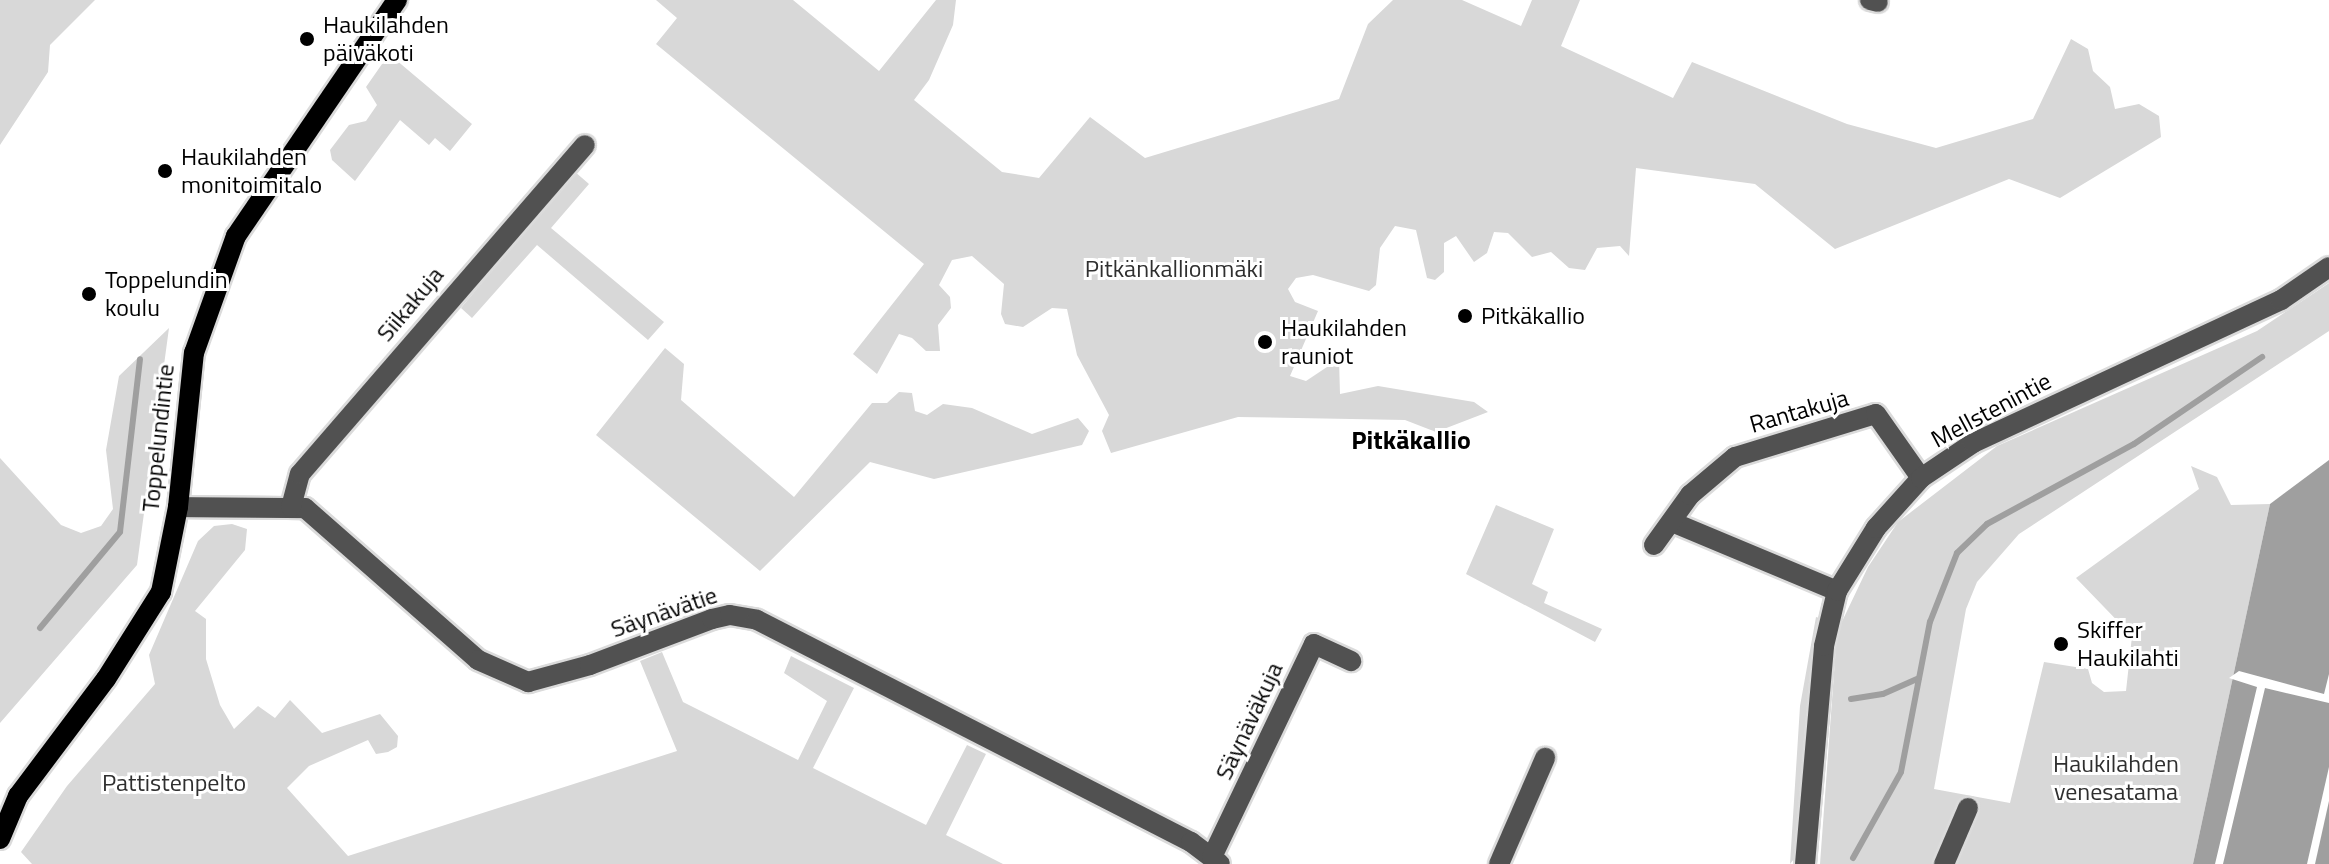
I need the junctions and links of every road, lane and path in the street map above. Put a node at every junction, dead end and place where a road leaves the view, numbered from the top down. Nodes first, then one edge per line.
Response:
1 (397, 0) edge
2 (585, 145) dead end
3 (2329, 267) edge
4 (1921, 478) junction
5 (178, 507) junction
6 (291, 507) junction
7 (1672, 522) junction
8 (1654, 545) dead end
9 (1837, 591) junction
10 (1351, 661) dead end
11 (1545, 758) dead end
12 (9, 801) edge
13 (1968, 808) dead end
14 (0, 839) edge
15 (1216, 860) edge
16 (1499, 864) edge
17 (1805, 864) edge
18 (1944, 864) edge

1 - 5 main road, Toppelundintie
2 - 6 street, Siikakuja
3 - 4 street, Mellstenintie
4 - 7 street, Rantakuja
4 - 9 street, Mellstenintie
5 - 6 street
5 - 12 main road, Toppelundintie
6 - 15 street, Säynävätie
7 - 8 street
7 - 9 street
9 - 17 street, Mellstenintie
10 - 15 street, Säynäväkuja
11 - 16 street
12 - 14 main road, Toppelundintie
13 - 18 street

